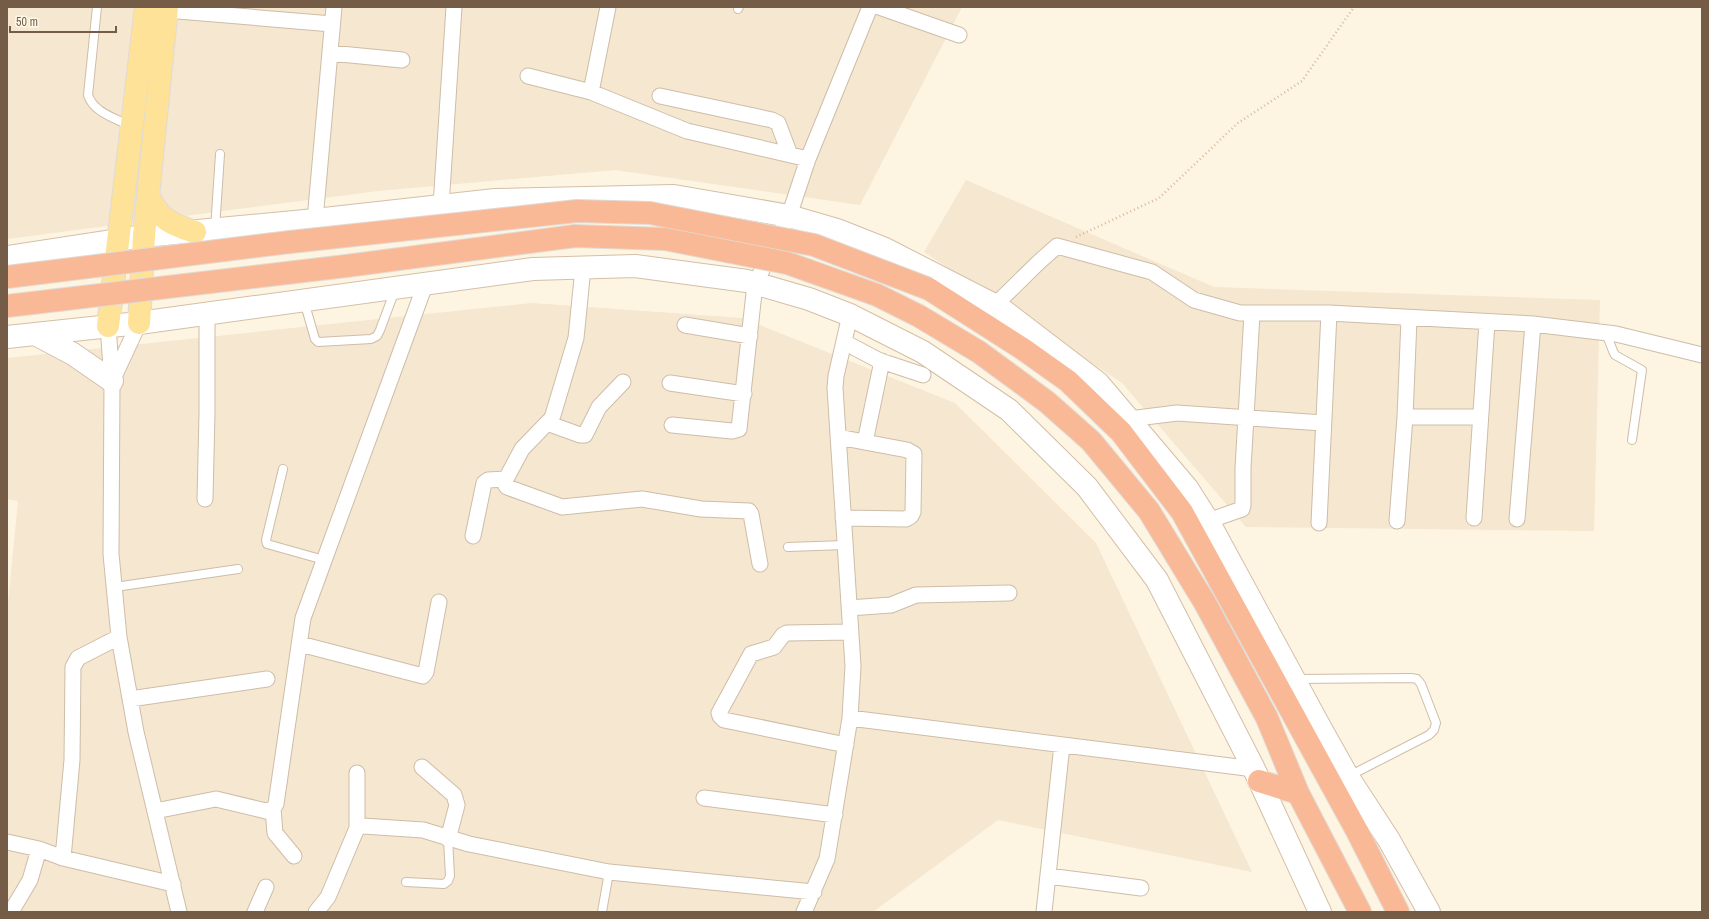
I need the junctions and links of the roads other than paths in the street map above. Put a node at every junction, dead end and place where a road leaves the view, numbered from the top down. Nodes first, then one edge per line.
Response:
1 (97, 7) edge
2 (334, 7) edge
3 (454, 7) edge
4 (608, 7) edge
5 (870, 7) edge
6 (879, 7) edge
7 (160, 8) edge
8 (332, 24) junction
9 (959, 35) dead end
10 (330, 53) junction
11 (402, 60) dead end
12 (528, 76) dead end
13 (591, 92) junction
14 (660, 96) dead end
15 (131, 127) junction
16 (220, 154) dead end
17 (790, 155) junction
18 (808, 159) junction
19 (148, 195) junction
20 (441, 206) junction
21 (795, 218) junction
22 (315, 220) junction
23 (205, 231) junction
24 (144, 236) junction
25 (119, 240) junction
26 (7, 257) edge
27 (583, 268) junction
28 (7, 277) edge
29 (425, 285) junction
30 (760, 286) junction
31 (396, 289) junction
32 (304, 301) junction
33 (994, 305) junction
34 (7, 306) edge
35 (1329, 313) junction
36 (207, 314) junction
37 (1252, 314) junction
38 (850, 315) junction
39 (1409, 319) junction
40 (1487, 322) junction
41 (139, 323) junction
42 (1533, 324) junction
43 (685, 325) dead end
44 (108, 326) junction
45 (1606, 333) junction
46 (35, 334) junction
47 (750, 336) junction
48 (7, 337) edge
49 (844, 342) junction
50 (1702, 355) edge
51 (882, 362) junction
52 (923, 375) dead end
53 (112, 380) junction
54 (623, 382) dead end
55 (670, 384) dead end
56 (744, 394) junction
57 (1246, 417) junction
58 (1405, 417) junction
59 (1480, 417) junction
60 (1129, 419) junction
61 (548, 423) junction
62 (1323, 423) junction
63 (672, 425) dead end
64 (838, 437) junction
65 (1632, 440) dead end
66 (865, 442) junction
67 (283, 469) dead end
68 (506, 480) junction
69 (205, 499) dead end
70 (844, 518) junction
71 (1474, 518) dead end
72 (1517, 519) dead end
73 (1208, 521) junction
74 (1398, 521) dead end
75 (1319, 523) dead end
76 (473, 536) dead end
77 (845, 545) junction
78 (788, 547) dead end
79 (324, 560) junction
80 (760, 564) dead end
81 (238, 569) dead end
82 (115, 587) junction
83 (1009, 594) dead end
84 (439, 602) dead end
85 (849, 608) junction
86 (851, 632) junction
87 (119, 637) junction
88 (300, 644) junction
89 (267, 679) dead end
90 (1294, 680) junction
91 (130, 699) junction
92 (850, 718) junction
93 (1321, 729) junction
94 (846, 745) junction
95 (1062, 745) junction
96 (1317, 757) junction
97 (422, 768) dead end
98 (357, 773) dead end
99 (1257, 775) junction
100 (1348, 777) junction
101 (1298, 793) junction
102 (704, 798) dead end
103 (273, 809) junction
104 (155, 811) junction
105 (835, 815) junction
106 (357, 828) junction
107 (448, 839) junction
108 (7, 842) edge
109 (38, 849) junction
110 (294, 856) dead end
111 (63, 858) junction
112 (609, 872) junction
113 (1048, 876) junction
114 (406, 882) dead end
115 (172, 884) junction
116 (266, 887) dead end
117 (1141, 888) dead end
118 (814, 892) junction
119 (11, 912) edge
120 (179, 912) edge
121 (255, 912) edge
122 (316, 912) edge
123 (602, 912) edge
124 (804, 912) edge
125 (1044, 912) edge
126 (1320, 912) edge
127 (1360, 912) edge
128 (1398, 912) edge
129 (1429, 912) edge

1 - 15 lane
2 - 8 street
3 - 20 street
4 - 13 street
5 - 18 street
6 - 9 street
7 - 8 street
7 - 15 main road
7 - 19 main road
8 - 10 street
10 - 11 street
10 - 22 street
12 - 13 street
13 - 17 street
14 - 17 street
15 - 25 main road
16 - 23 lane
17 - 18 street
18 - 21 street
19 - 23 main road
19 - 24 main road
20 - 21 street
20 - 22 street
21 - 30 street
21 - 33 street
22 - 23 street
23 - 24 street
24 - 25 street
24 - 41 main road
25 - 26 street
25 - 44 main road
27 - 29 street
27 - 30 street
27 - 61 street
28 - 96 highway, bridge
29 - 31 street
29 - 79 street
30 - 38 street
30 - 47 street
31 - 32 street
31 - 32 lane
32 - 36 street
33 - 37 street
33 - 60 street
34 - 101 highway, bridge
35 - 37 street
35 - 39 street
35 - 62 street
36 - 41 street
36 - 69 street
37 - 57 street
38 - 49 street
38 - 99 street
39 - 40 street
39 - 58 street
40 - 42 street
40 - 59 street
41 - 44 street
41 - 53 street
42 - 45 street
42 - 72 street
43 - 47 street
44 - 46 street
44 - 53 street
45 - 50 street
45 - 65 lane
46 - 48 street
46 - 53 street
47 - 56 street
49 - 51 street
49 - 64 street
51 - 52 street
51 - 66 street
53 - 82 street
54 - 61 street
55 - 56 street
56 - 63 street
57 - 60 street
57 - 62 street
57 - 73 street
58 - 59 street
58 - 74 street
59 - 71 street
60 - 73 street
61 - 68 street
62 - 75 street
64 - 66 street
64 - 70 street
66 - 70 street
67 - 79 lane
68 - 76 street
68 - 80 street
70 - 77 street
73 - 90 street
77 - 78 lane
77 - 85 street
79 - 88 street
81 - 82 lane
82 - 87 street
83 - 85 street
84 - 88 street
85 - 86 street
86 - 92 street
86 - 94 street
87 - 91 street
87 - 111 street
88 - 103 street
89 - 91 street
90 - 93 street
90 - 100 lane
91 - 104 street
92 - 94 street
92 - 95 street
93 - 96 highway
93 - 100 street
94 - 105 street
95 - 99 street
95 - 113 street
96 - 128 highway
97 - 107 street
98 - 106 street
99 - 101 highway
99 - 126 street
100 - 129 street
101 - 127 highway
102 - 105 street
103 - 104 street
103 - 110 street
104 - 115 street
105 - 118 street
106 - 107 street
106 - 122 street
107 - 112 street
107 - 114 lane
108 - 109 street
109 - 111 street
109 - 119 street
111 - 115 street
112 - 118 street
112 - 123 lane
113 - 117 street
113 - 125 street
115 - 120 street
116 - 121 street
118 - 124 street

